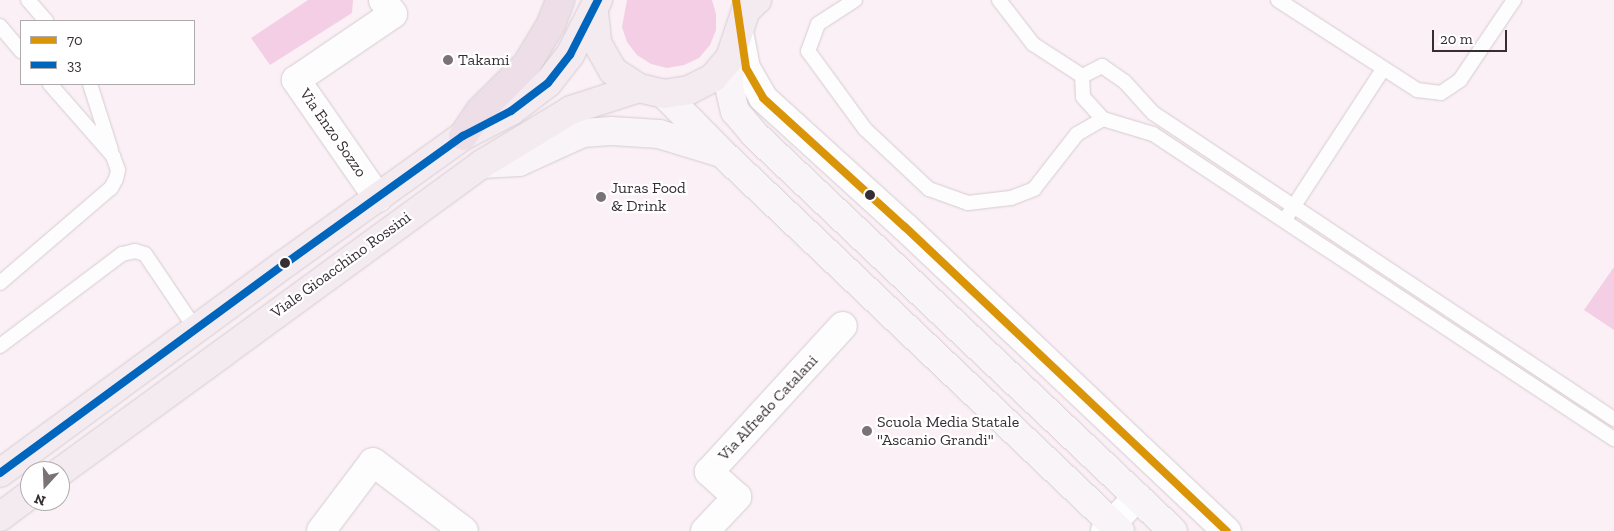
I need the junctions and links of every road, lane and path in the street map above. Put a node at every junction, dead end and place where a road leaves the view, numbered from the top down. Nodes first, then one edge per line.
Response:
1 (28, 0) edge
2 (383, 0) edge
3 (560, 0) edge
4 (736, 0) edge
5 (758, 0) edge
6 (854, 0) edge
7 (999, 0) edge
8 (1278, 0) edge
9 (1514, 0) edge
10 (596, 6) edge
11 (45, 20) edge
12 (0, 26) edge
13 (739, 32) junction
14 (20, 50) edge
15 (730, 58) junction
16 (1383, 69) junction
17 (1082, 76) junction
18 (51, 85) edge
19 (90, 85) edge
20 (651, 91) junction
21 (1103, 119) junction
22 (463, 136) junction
23 (722, 153) junction
24 (113, 156) junction
25 (482, 164) junction
26 (378, 198) junction
27 (1293, 207) junction
28 (1285, 220) junction
29 (0, 283) edge
30 (843, 326) dead end
31 (195, 328) junction
32 (0, 346) edge
33 (1614, 419) edge
34 (1614, 439) edge
35 (70, 465) edge
36 (0, 473) edge
37 (1137, 497) junction
38 (20, 502) edge
39 (0, 517) edge
40 (1112, 529) edge
41 (321, 531) edge
42 (464, 531) edge
43 (705, 531) edge
44 (1172, 531) edge
45 (1227, 531) edge

1 - 11 lane
2 - 26 street, Via Enzo Sozzo
3 - 22 highway
4 - 13 main road, Viale Gioacchino Rossini
5 - 13 main road, Viale Gioacchino Rossini
6 - 21 lane
7 - 17 lane
8 - 16 lane
9 - 16 lane
10 - 20 main road, Viale Gioacchino Rossini
10 - 22 main road, Viale Gioacchino Rossini
12 - 14 lane
13 - 15 main road, Viale Gioacchino Rossini
13 - 45 street
15 - 20 main road, Viale Gioacchino Rossini
15 - 37 street
16 - 27 lane
17 - 21 lane
17 - 27 lane
18 - 24 lane
19 - 24 lane
20 - 23 street
20 - 25 main road, Viale Gioacchino Rossini
21 - 28 lane
22 - 26 main road, Viale Gioacchino Rossini
23 - 25 street
23 - 40 street
24 - 29 lane
25 - 35 main road, Viale Gioacchino Rossini
26 - 31 main road, Viale Gioacchino Rossini
27 - 28 lane
27 - 33 lane
28 - 34 lane
30 - 43 street, Via Alfredo Catalani
31 - 32 lane
31 - 36 main road, Viale Gioacchino Rossini
37 - 40 street
37 - 44 street
38 - 39 main road
41 - 42 street

